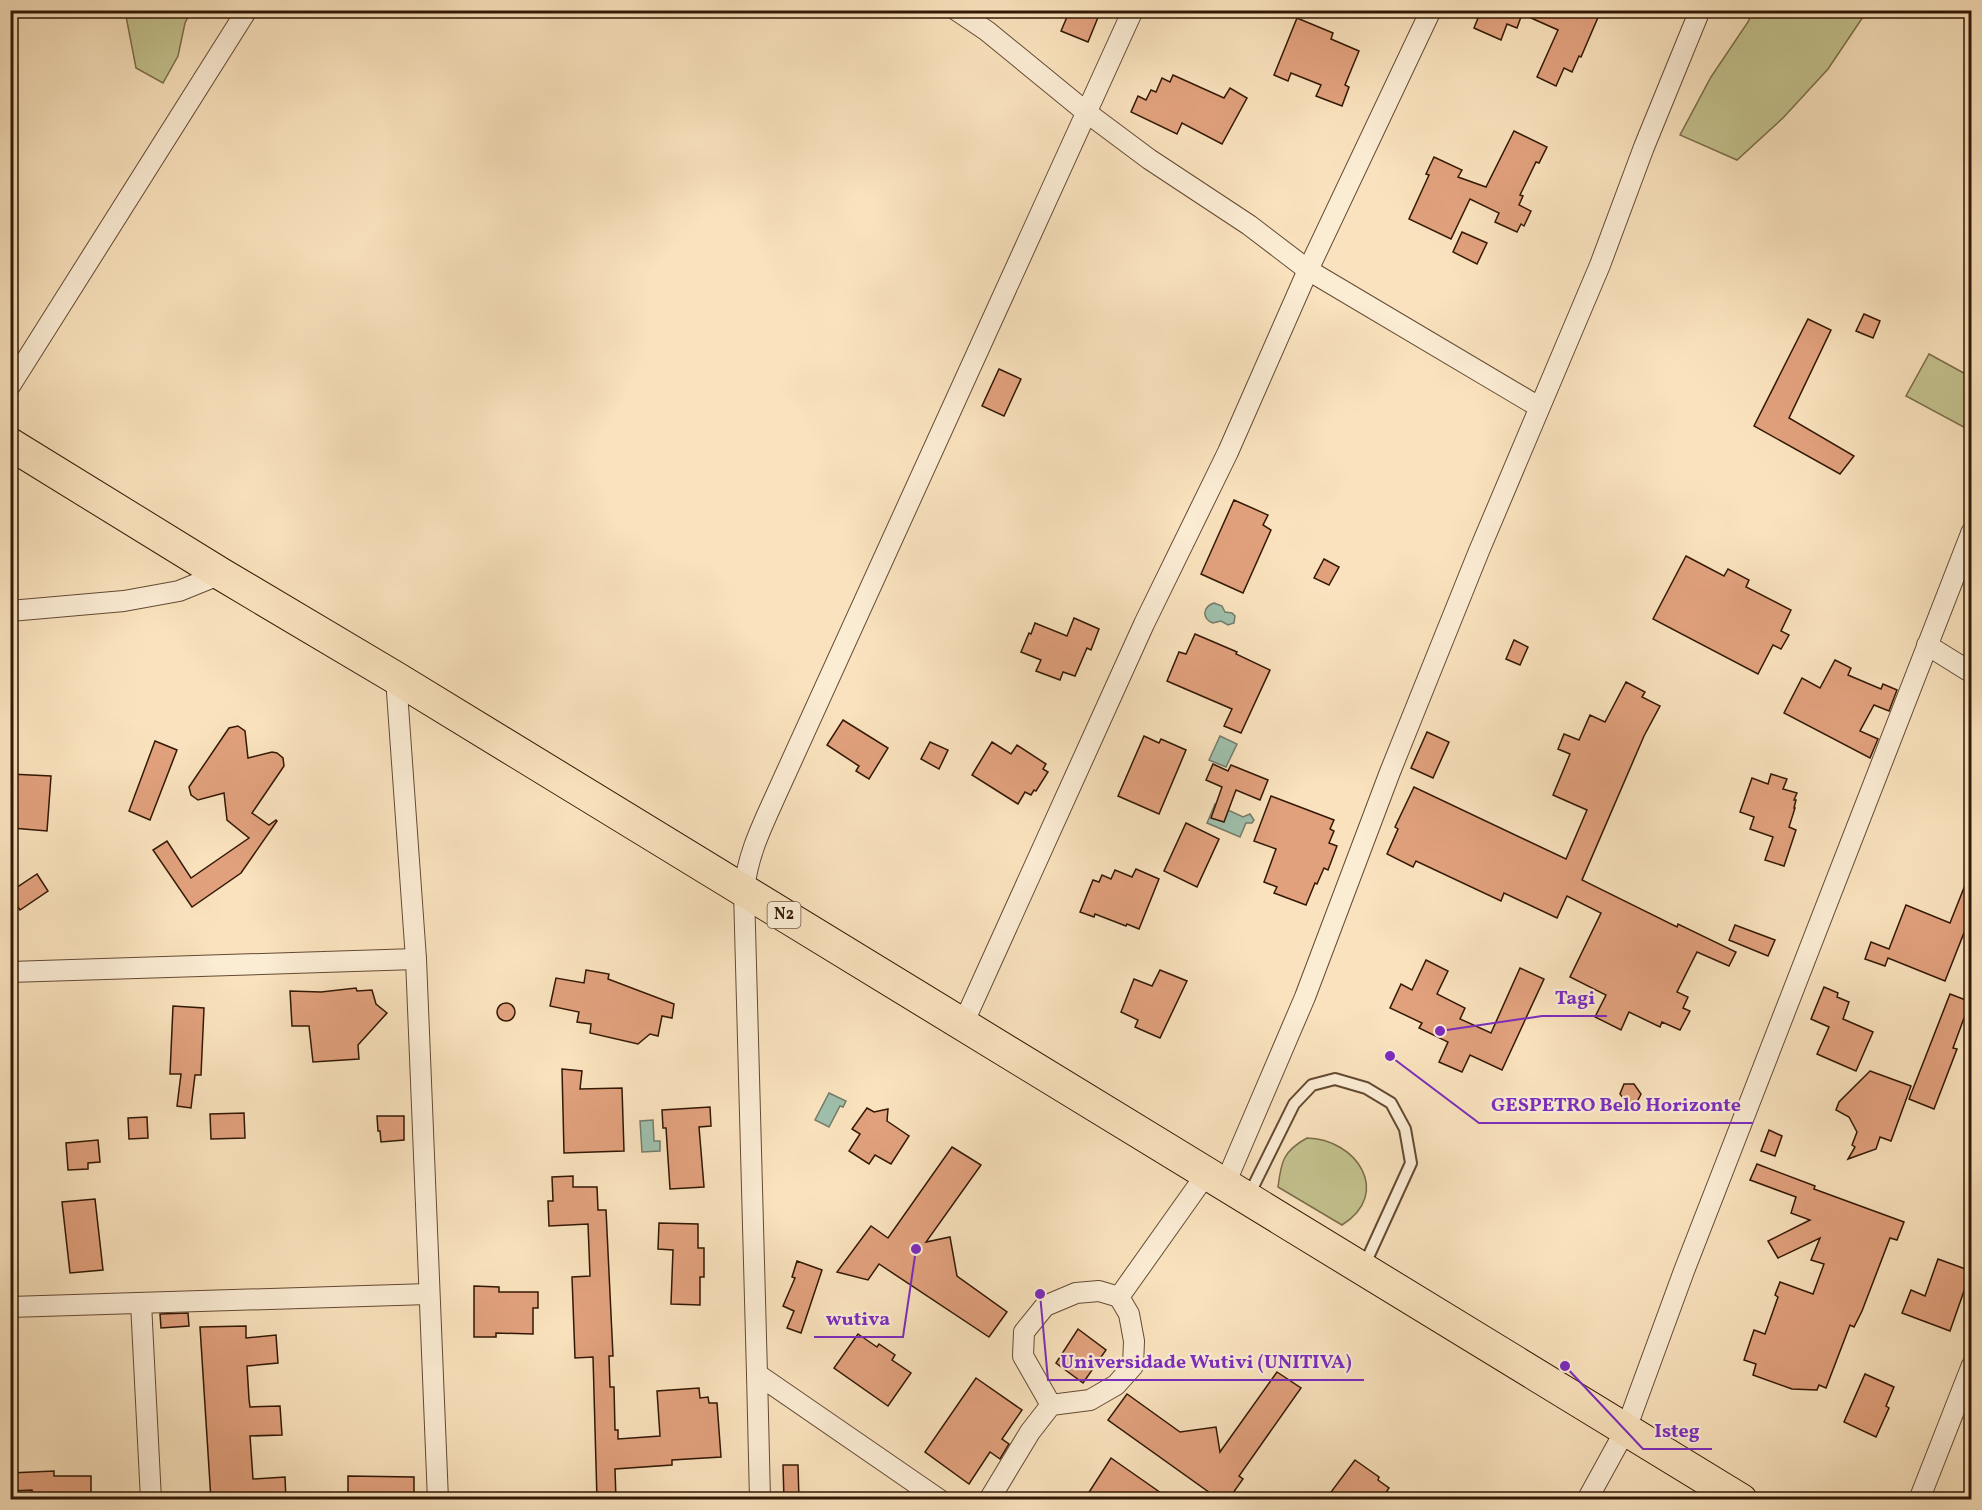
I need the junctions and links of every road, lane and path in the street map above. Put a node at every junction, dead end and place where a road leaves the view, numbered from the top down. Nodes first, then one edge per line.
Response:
1 (248, 10) edge
2 (956, 10) edge
3 (1134, 10) edge
4 (1431, 10) edge
5 (1700, 10) edge
6 (1086, 112) junction
7 (1308, 270) junction
8 (10, 386) edge
9 (1539, 407) junction
10 (10, 444) edge
11 (1971, 531) edge
12 (221, 574) junction
13 (10, 611) edge
14 (1927, 645) junction
15 (1971, 674) edge
16 (396, 678) junction
17 (744, 891) junction
18 (416, 959) junction
19 (10, 972) edge
20 (963, 1024) junction
21 (1227, 1185) junction
22 (1363, 1269) junction
23 (429, 1294) junction
24 (1119, 1297) junction
25 (141, 1303) junction
26 (10, 1307) edge
27 (1971, 1365) edge
28 (757, 1374) junction
29 (1051, 1405) junction
30 (1626, 1429) junction
31 (151, 1500) edge
32 (438, 1500) edge
33 (760, 1500) edge
34 (940, 1500) edge
35 (989, 1500) edge
36 (1587, 1500) edge
37 (1741, 1500) edge
38 (1919, 1500) edge

1 - 8 street
2 - 6 street
3 - 6 street
4 - 7 street
5 - 9 street
6 - 7 street
6 - 17 street
7 - 9 street
7 - 20 street
9 - 21 street
10 - 12 main road, N2
11 - 14 street
12 - 13 street
12 - 16 main road, N2
14 - 15 street
14 - 30 street
16 - 17 main road, N2
16 - 18 street
17 - 20 main road, N2
17 - 28 street
18 - 19 street
18 - 23 street
20 - 21 main road, N2
21 - 22 main road, N2
21 - 22 lane
21 - 24 street
22 - 30 main road, N2
23 - 25 street
23 - 32 street
24 - 29 street
24 - 29 street
25 - 26 street
25 - 31 street
27 - 38 street
28 - 33 street
28 - 34 street
29 - 35 street
30 - 36 street
30 - 37 main road, N2

